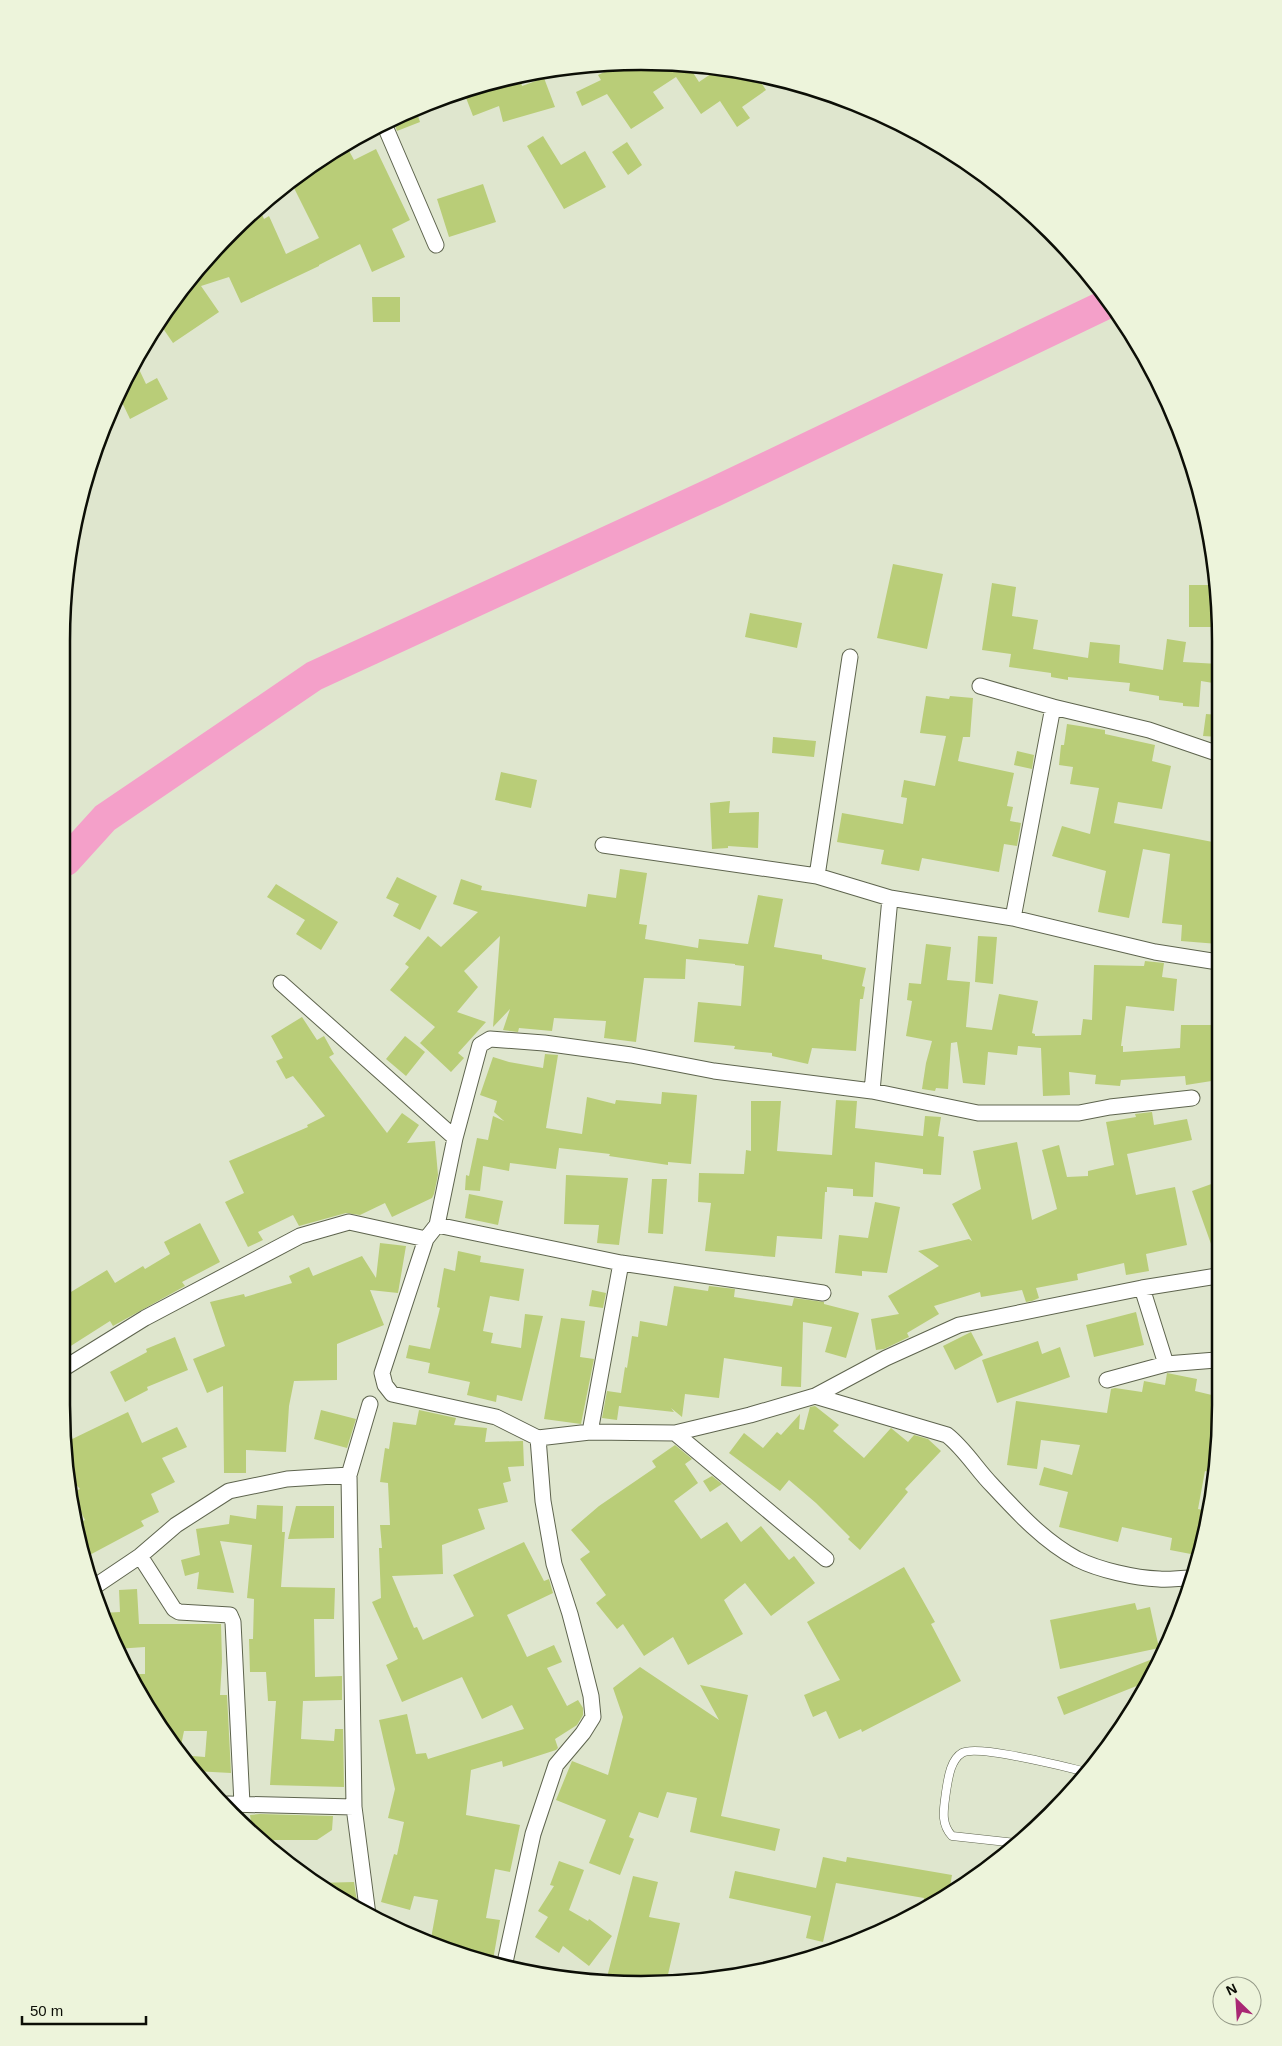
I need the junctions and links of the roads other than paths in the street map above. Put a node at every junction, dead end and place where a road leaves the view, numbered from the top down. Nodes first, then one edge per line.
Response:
1 (386, 130) edge
2 (436, 245) dead end
3 (850, 657) dead end
4 (980, 686) dead end
5 (1053, 707) junction
6 (1212, 752) edge
7 (603, 845) dead end
8 (817, 876) junction
9 (890, 898) junction
10 (1013, 918) junction
11 (1212, 961) edge
12 (281, 984) dead end
13 (872, 1091) junction
14 (1192, 1098) dead end
15 (455, 1138) junction
16 (437, 1225) junction
17 (426, 1238) junction
18 (622, 1263) junction
19 (1212, 1277) edge
20 (1142, 1288) junction
21 (823, 1293) dead end
22 (1212, 1360) edge
23 (1166, 1364) junction
24 (70, 1365) edge
25 (1107, 1380) dead end
26 (815, 1396) junction
27 (370, 1404) dead end
28 (590, 1432) junction
29 (676, 1433) junction
30 (538, 1438) junction
31 (349, 1475) junction
32 (140, 1556) junction
33 (826, 1559) dead end
34 (1185, 1578) edge
35 (99, 1584) edge
36 (1079, 1770) edge
37 (235, 1804) edge
38 (354, 1807) junction
39 (1008, 1842) edge
40 (367, 1906) edge
41 (506, 1960) edge

1 - 2 street
3 - 8 street
4 - 5 street
5 - 6 street
5 - 10 street
7 - 8 street
8 - 9 street
9 - 10 street
9 - 13 street
10 - 11 street
12 - 15 street
13 - 14 street
13 - 15 street
15 - 16 street
16 - 17 street
16 - 18 street
17 - 24 street
17 - 30 street
18 - 21 street
18 - 28 street
19 - 20 street
20 - 23 street
20 - 26 street
22 - 23 street
23 - 25 street
26 - 29 street
26 - 34 street
27 - 31 street
28 - 29 street
28 - 30 street
29 - 33 street
30 - 41 street
31 - 32 street
31 - 38 street
32 - 35 street
32 - 37 street
36 - 39 lane
37 - 38 street
38 - 40 street

